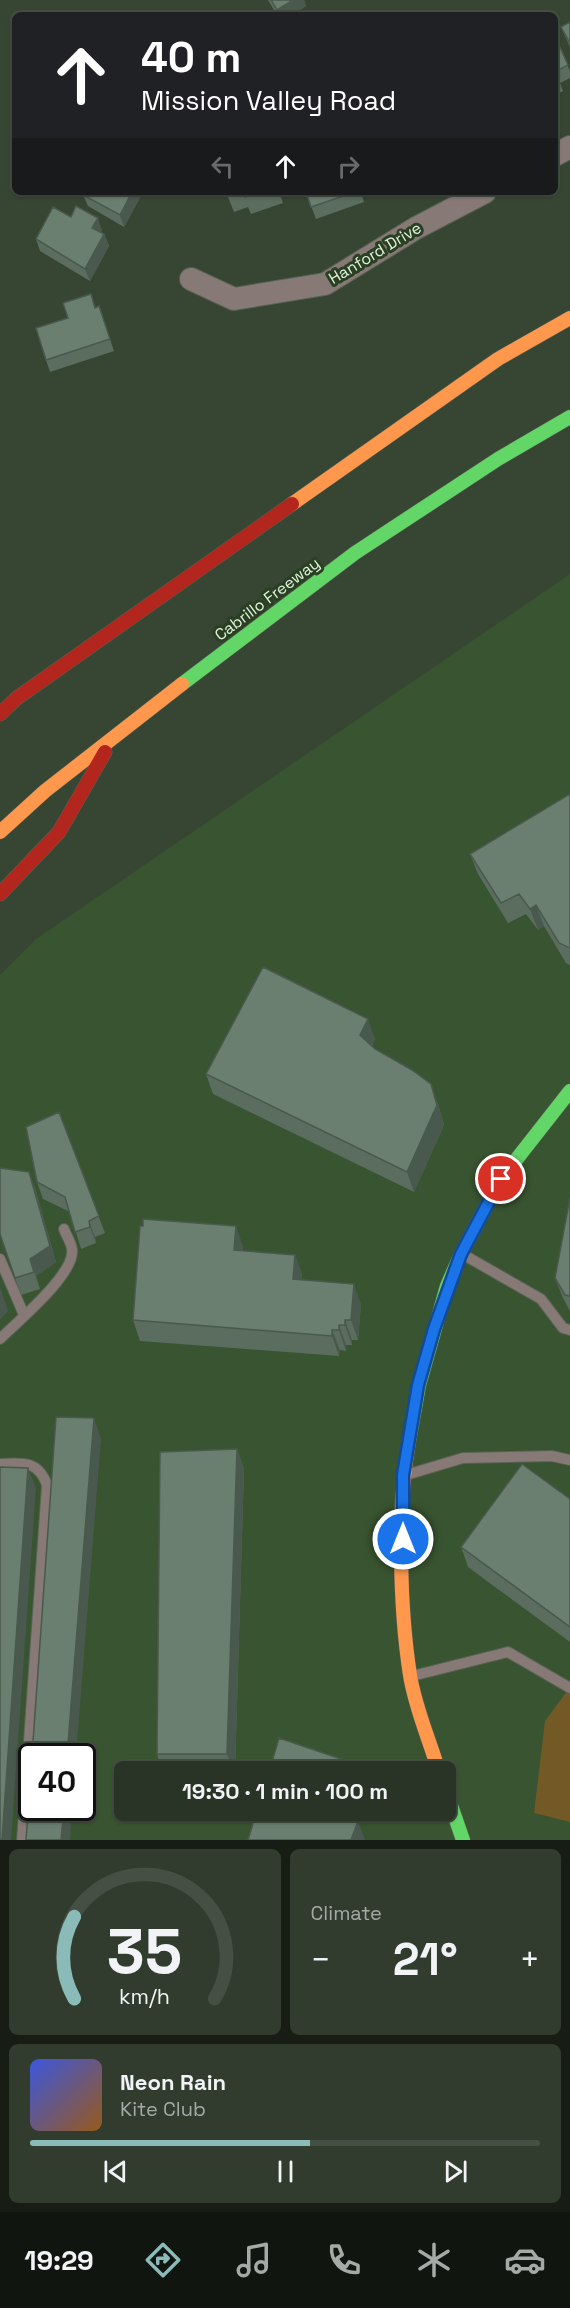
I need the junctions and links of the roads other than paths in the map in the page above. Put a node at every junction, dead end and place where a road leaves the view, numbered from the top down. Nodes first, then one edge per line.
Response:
1 (478, 195) edge
2 (191, 279) dead end
3 (570, 318) edge
4 (570, 417) edge
5 (0, 714) edge
6 (115, 735) junction
7 (0, 832) edge
8 (0, 894) edge
9 (570, 1091) edge
10 (64, 1229) dead end
11 (461, 1254) junction
12 (0, 1258) edge
13 (24, 1315) junction
14 (570, 1329) edge
15 (0, 1339) edge
16 (570, 1460) edge
17 (0, 1464) edge
18 (403, 1475) junction
19 (410, 1677) junction
20 (570, 1688) edge
21 (437, 1761) edge
22 (456, 1820) edge
23 (22, 1840) edge
24 (463, 1840) edge

1 - 2 street, Hanford Drive
3 - 5 main road
4 - 6 main road, Cabrillo Freeway
6 - 7 main road, Cabrillo Freeway
6 - 8 main road
9 - 11 main road
10 - 13 lane
11 - 14 lane
11 - 18 main road
12 - 13 lane
13 - 15 lane
16 - 18 lane
17 - 23 lane
18 - 19 main road
19 - 20 lane
19 - 21 main road
22 - 24 main road

